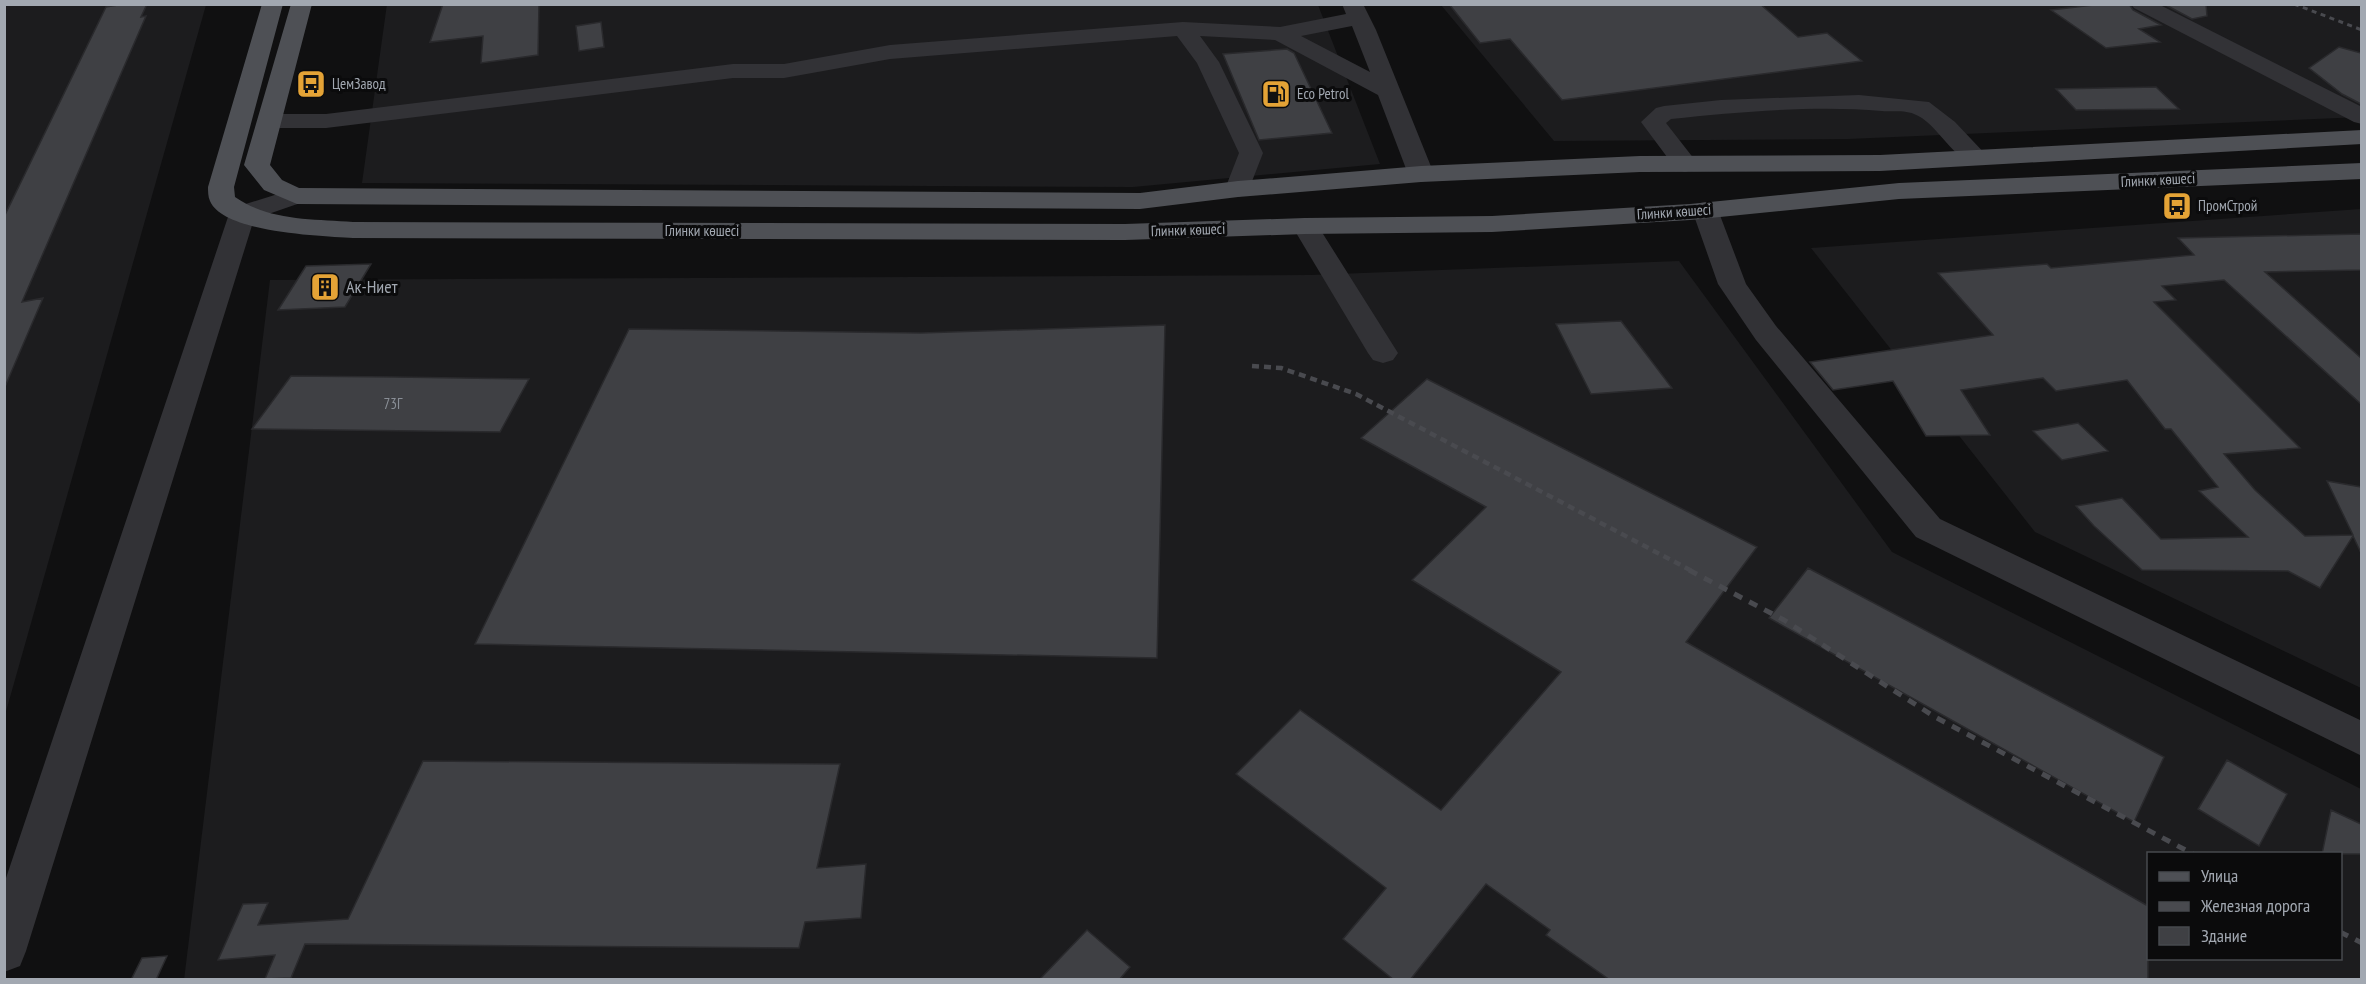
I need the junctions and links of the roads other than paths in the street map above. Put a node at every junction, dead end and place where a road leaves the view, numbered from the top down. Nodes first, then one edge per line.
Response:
1 (273, 4) edge
2 (302, 4) edge
3 (2141, 4) edge
4 (1356, 11) edge
5 (1183, 29) junction
6 (1239, 32) junction
7 (1280, 34) junction
8 (1210, 68) junction
9 (1389, 92) junction
10 (2361, 117) edge
11 (269, 121) junction
12 (2361, 137) edge
13 (1977, 158) junction
14 (2361, 171) edge
15 (1421, 174) junction
16 (1310, 183) junction
17 (1238, 189) junction
18 (1688, 192) junction
19 (297, 196) junction
20 (242, 214) junction
21 (1305, 226) junction
22 (1383, 353) dead end
23 (2361, 740) edge
24 (4, 951) edge

1 - 20 main road, Глинки көшесі
2 - 11 main road, Глинки көшесі
3 - 10 street
4 - 7 street
4 - 9 street
5 - 6 street
5 - 8 street
5 - 11 street
6 - 7 street
6 - 8 street
7 - 9 street
8 - 17 street
9 - 15 street
11 - 19 main road, Глинки көшесі
12 - 13 main road, Глинки көшесі
13 - 18 main road, Глинки көшесі
13 - 18 street
14 - 18 main road, Глинки көшесі
15 - 16 main road, Глинки көшесі
15 - 18 main road, Глинки көшесі
16 - 17 main road, Глинки көшесі
16 - 21 main road
17 - 19 main road, Глинки көшесі
18 - 21 main road, Глинки көшесі
18 - 23 street
19 - 20 street
20 - 21 main road, Глинки көшесі
20 - 24 street
21 - 22 street

